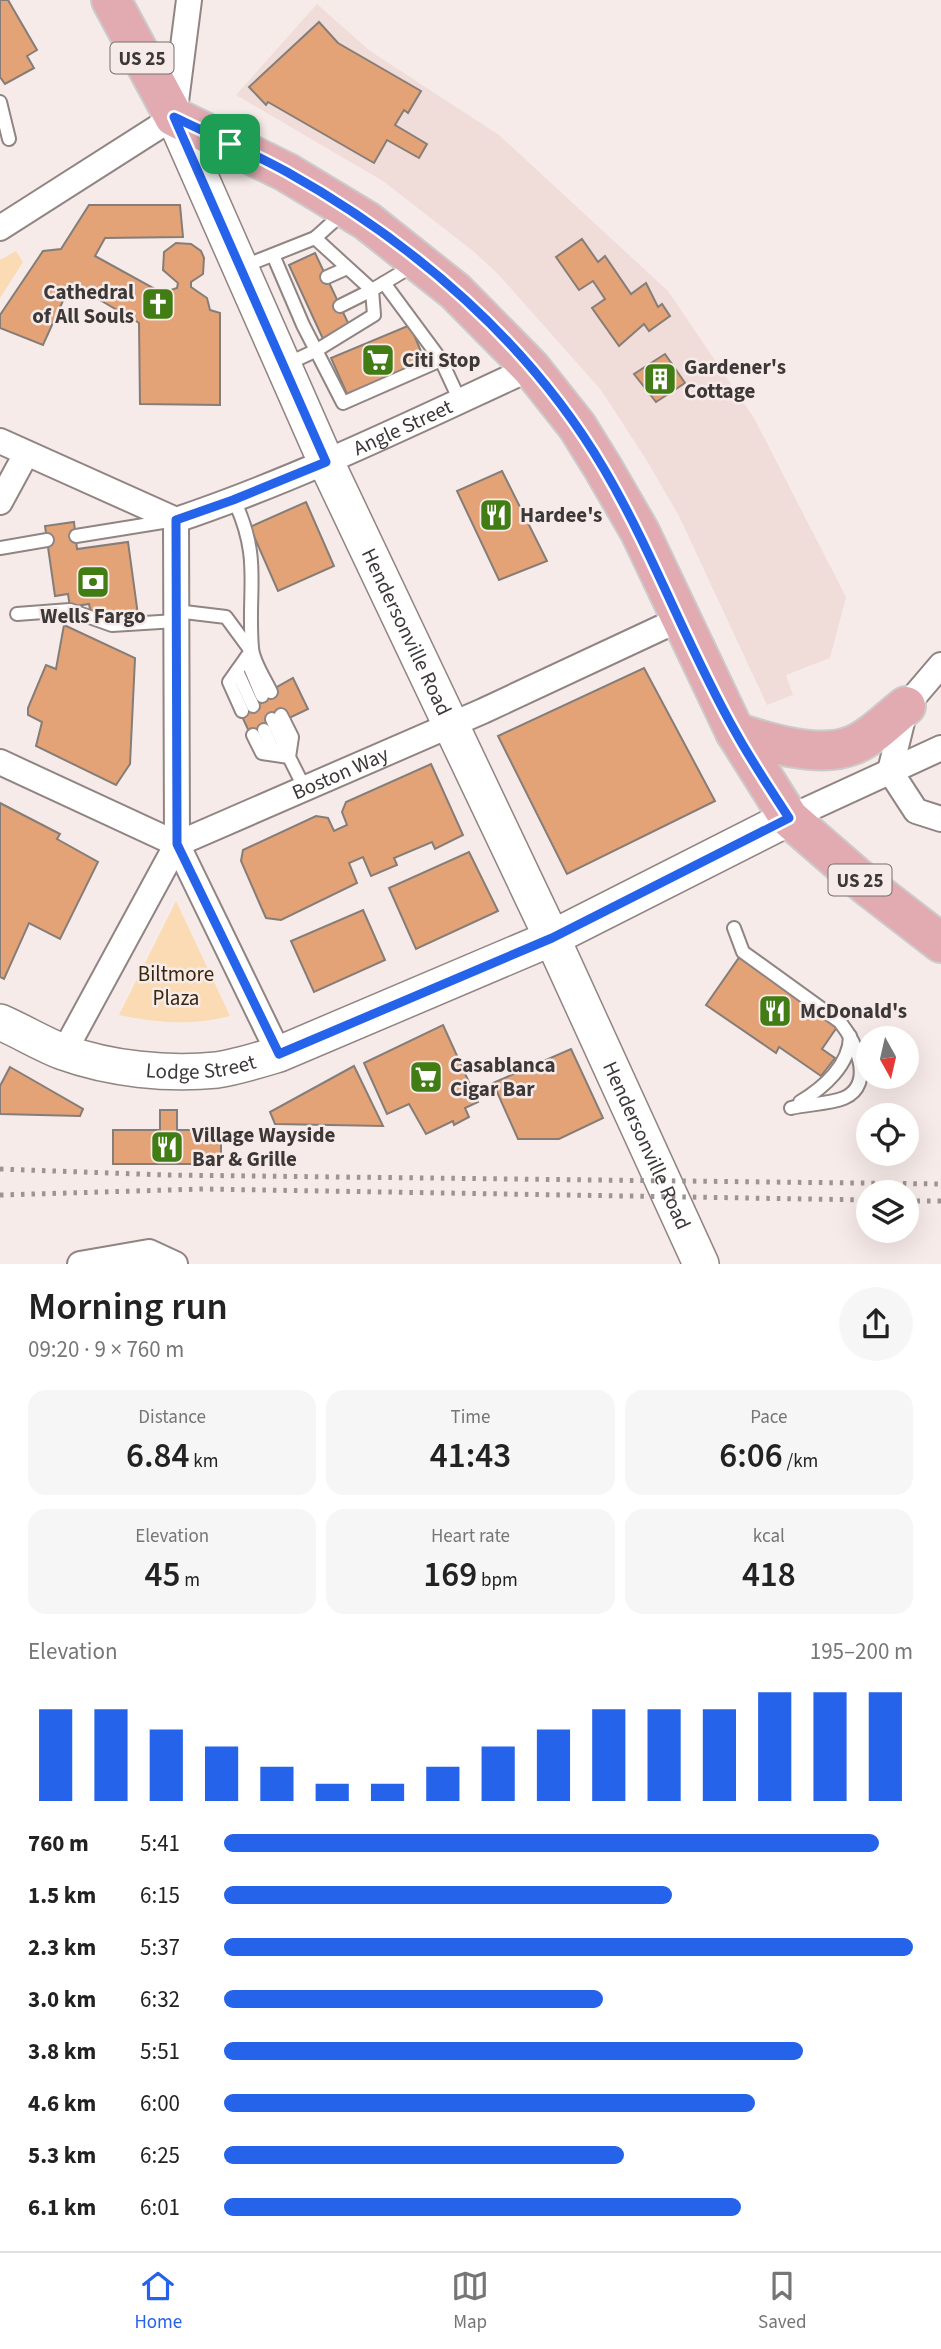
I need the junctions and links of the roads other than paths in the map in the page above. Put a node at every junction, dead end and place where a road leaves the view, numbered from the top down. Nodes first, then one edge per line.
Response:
1 (111, 0) edge
2 (190, 0) edge
3 (0, 102) edge
4 (174, 117) junction
5 (9, 139) dead end
6 (347, 209) junction
7 (0, 228) edge
8 (315, 238) junction
9 (257, 261) junction
10 (421, 262) junction
11 (345, 269) junction
12 (327, 277) dead end
13 (384, 283) junction
14 (372, 290) junction
15 (340, 306) dead end
16 (317, 350) junction
17 (441, 360) junction
18 (284, 366) junction
19 (531, 368) junction
20 (460, 401) junction
21 (0, 441) edge
22 (26, 454) junction
23 (326, 462) junction
24 (233, 500) junction
25 (0, 502) edge
26 (176, 520) junction
27 (76, 536) dead end
28 (47, 540) dead end
29 (0, 548) edge
30 (17, 614) dead end
31 (176, 616) junction
32 (680, 619) junction
33 (249, 654) junction
34 (941, 665) edge
35 (906, 706) junction
36 (277, 717) dead end
37 (450, 726) junction
38 (258, 732) dead end
39 (736, 732) junction
40 (941, 748) edge
41 (289, 757) junction
42 (0, 762) edge
43 (890, 771) junction
44 (305, 789) junction
45 (789, 818) junction
46 (941, 819) edge
47 (177, 844) junction
48 (734, 928) dead end
49 (552, 938) junction
50 (937, 941) edge
51 (0, 1022) edge
52 (849, 1034) junction
53 (64, 1052) junction
54 (279, 1054) junction
55 (80, 1264) edge
56 (174, 1264) edge
57 (701, 1264) edge

1 - 4 main road, Hendersonville Road / US 25
2 - 4 street
3 - 5 lane
4 - 6 main road, US 25
4 - 7 street
4 - 9 main road, Hendersonville Road
6 - 8 lane
6 - 10 main road, US 25
8 - 9 lane
8 - 11 lane
9 - 16 lane
9 - 18 main road, Hendersonville Road
10 - 13 lane
10 - 19 main road, US 25
11 - 12 lane
11 - 14 lane
13 - 14 lane
13 - 17 lane
14 - 15 lane
14 - 16 lane
16 - 17 lane
16 - 18 lane
17 - 20 lane
18 - 23 main road, Hendersonville Road
19 - 20 street, Angle Street
19 - 32 main road, US 25
20 - 23 street, Angle Street
21 - 22 street
22 - 25 street
22 - 26 street
23 - 24 street, Angle Street
23 - 37 main road, Hendersonville Road
24 - 26 street, Angle Street
24 - 33 lane
26 - 27 lane
26 - 31 street
28 - 29 lane
30 - 31 lane
31 - 33 lane
31 - 47 street
32 - 37 street, Boston Way
32 - 39 main road, US 25
33 - 33 lane
34 - 35 street
35 - 39 main road
35 - 43 street
36 - 41 lane
37 - 44 street, Boston Way
37 - 49 main road, Hendersonville Road
38 - 41 lane
39 - 45 main road, US 25
40 - 43 street
41 - 44 lane
42 - 47 street
43 - 45 street
43 - 46 street
44 - 47 street, Boston Way
45 - 49 main road, Lodge Street
45 - 50 main road, US 25
47 - 53 street
47 - 54 street
48 - 52 lane
49 - 54 main road, Lodge Street
49 - 57 main road, Hendersonville Road
51 - 53 main road, Lodge Street
52 - 52 lane
53 - 54 main road, Lodge Street
55 - 56 street

